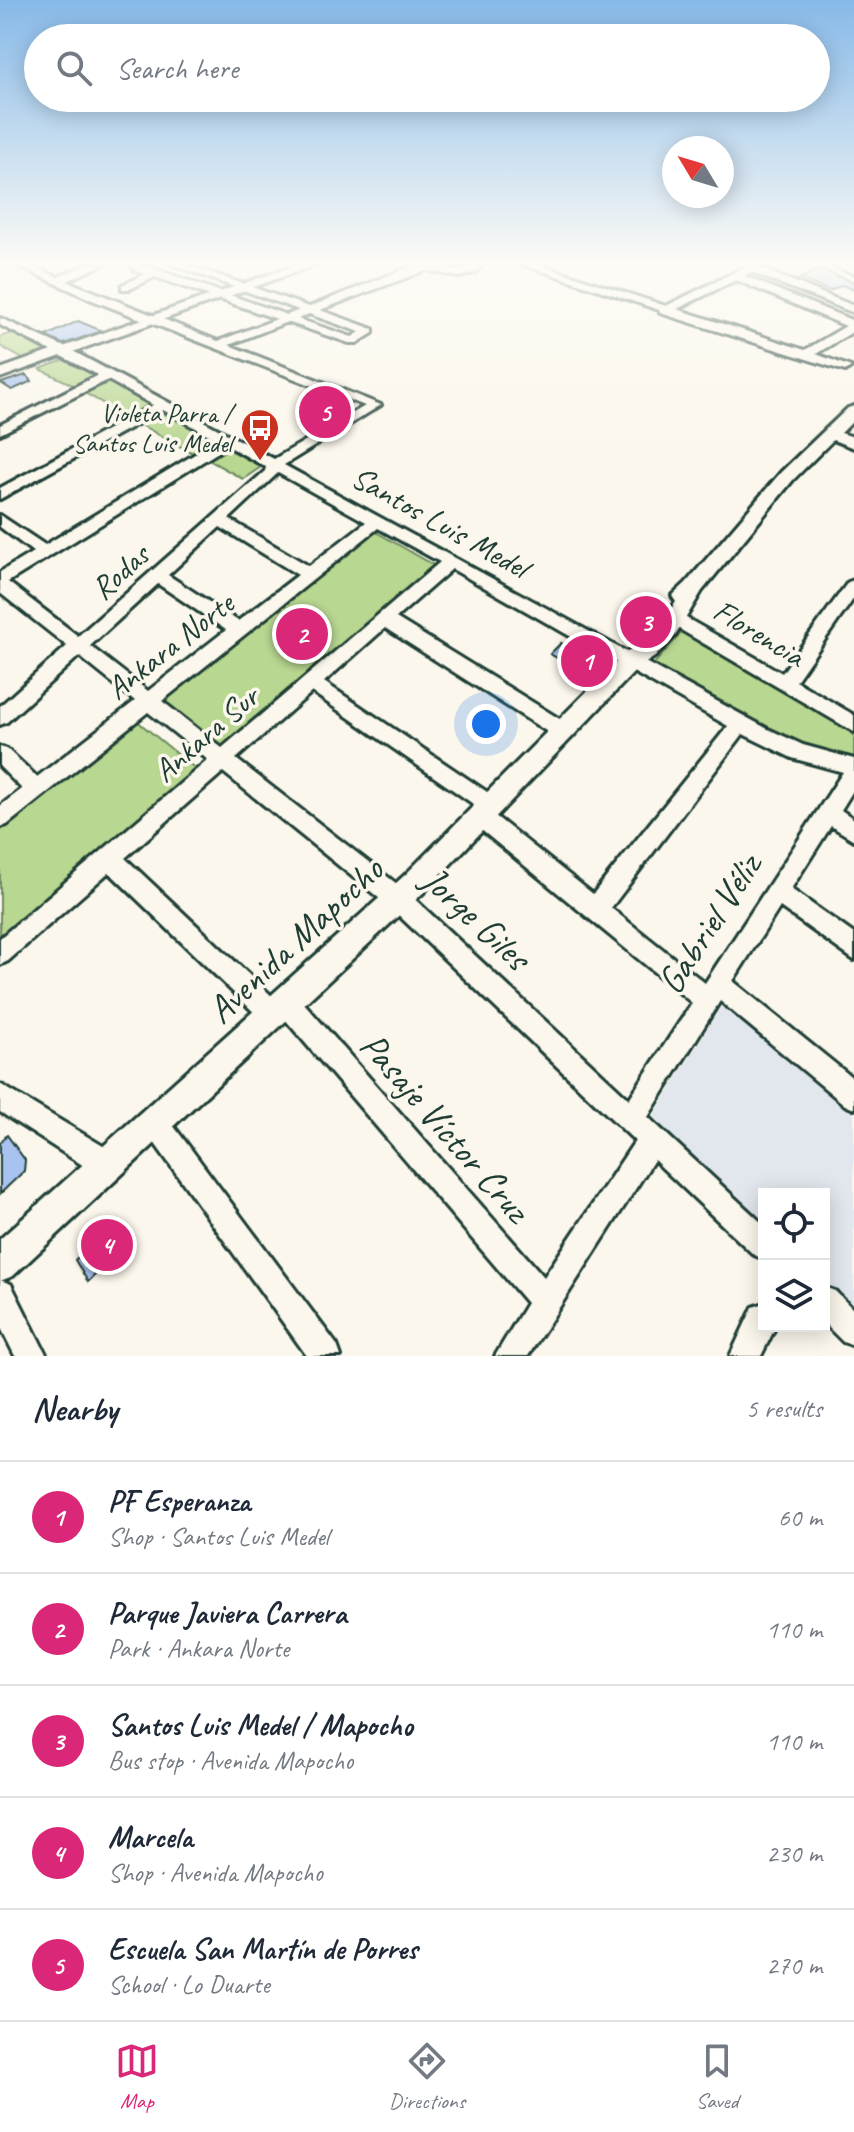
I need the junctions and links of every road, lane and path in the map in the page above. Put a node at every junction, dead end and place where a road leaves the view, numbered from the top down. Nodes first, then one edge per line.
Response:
1 (12, 327) edge
2 (134, 327) edge
3 (174, 327) edge
4 (265, 327) edge
5 (312, 327) edge
6 (359, 327) edge
7 (717, 327) edge
8 (852, 327) edge
9 (17, 330) junction
10 (0, 335) edge
11 (220, 344) junction
12 (65, 352) junction
13 (806, 355) junction
14 (845, 367) dead end
15 (0, 374) edge
16 (108, 375) junction
17 (163, 405) junction
18 (847, 429) edge
19 (0, 430) edge
20 (228, 440) junction
21 (273, 464) junction
22 (0, 494) edge
23 (0, 520) edge
24 (219, 520) junction
25 (377, 521) junction
26 (44, 552) junction
27 (451, 561) junction
28 (309, 574) junction
29 (157, 576) junction
30 (0, 582) edge
31 (854, 586) edge
32 (384, 619) junction
33 (667, 619) junction
34 (238, 630) junction
35 (75, 643) junction
36 (630, 662) junction
37 (311, 682) junction
38 (785, 683) junction
39 (148, 701) junction
40 (0, 702) edge
41 (0, 717) edge
42 (740, 724) junction
43 (854, 724) edge
44 (564, 732) junction
45 (0, 755) edge
46 (223, 759) junction
47 (854, 770) edge
48 (36, 789) junction
49 (487, 812) junction
50 (828, 813) junction
51 (0, 818) edge
52 (854, 830) edge
53 (109, 858) junction
54 (777, 892) junction
55 (398, 899) junction
56 (595, 910) junction
57 (854, 948) edge
58 (0, 953) edge
59 (712, 992) junction
60 (280, 1009) junction
61 (854, 1096) edge
62 (0, 1097) edge
63 (631, 1119) junction
64 (155, 1122) junction
65 (652, 1139) junction
66 (108, 1165) junction
67 (758, 1239) edge
68 (0, 1263) edge
69 (0, 1295) edge
70 (545, 1301) junction
71 (830, 1308) edge
72 (758, 1330) edge
73 (854, 1331) edge
74 (32, 1356) edge
75 (326, 1356) edge
76 (510, 1356) edge
77 (745, 1356) edge

1 - 9 street, Santos Luis Medel
2 - 12 main road
3 - 11 street
4 - 11 street
5 - 6 street
7 - 13 street
8 - 13 street
9 - 10 street
9 - 12 street, Santos Luis Medel
11 - 21 street
12 - 15 main road
12 - 16 street, Santos Luis Medel
13 - 14 street
16 - 17 street, Santos Luis Medel
16 - 19 street
17 - 20 street, Santos Luis Medel
17 - 22 street
18 - 33 main road, Avenida Mapocho
20 - 21 street, Santos Luis Medel
20 - 26 street
21 - 24 street, Rodas
21 - 25 street, Santos Luis Medel
21 - 35 street, Rodas
23 - 26 street
24 - 28 street
24 - 29 street, Rodas
25 - 27 street, Santos Luis Medel
25 - 28 street, Ankara Norte
26 - 30 street
27 - 32 street, Ankara Sur
27 - 36 street, Santos Luis Medel
28 - 34 street, Ankara Norte
29 - 34 street
29 - 35 street, Rodas
30 - 35 street, Jorge Giles
31 - 38 street
32 - 37 street, Ankara Sur
32 - 44 street
33 - 36 main road, Avenida Mapocho
33 - 38 street, Florencia
34 - 39 street, Ankara Norte
35 - 39 street, Jorge Giles
35 - 40 street, Rodas
35 - 41 street, Rodas
36 - 42 street, Santos Luis Medel
36 - 44 main road, Avenida Mapocho
37 - 46 street, Ankara Sur
37 - 49 street
38 - 43 street, Florencia
39 - 46 street, Jorge Giles
39 - 48 street, Ankara Norte
42 - 47 street, Santos Luis Medel
42 - 56 street
44 - 49 main road, Avenida Mapocho
45 - 48 street
46 - 53 street, Ankara Sur
46 - 55 street, Jorge Giles
47 - 50 street, Gabriel Véliz
48 - 51 street, Ankara Norte
49 - 55 main road, Avenida Mapocho
49 - 56 street
50 - 52 street
50 - 54 street, Gabriel Véliz
53 - 58 street, Ankara Sur
53 - 60 street, Pasaje Víctor Cruz
54 - 57 street
54 - 59 street, Gabriel Véliz
55 - 60 main road, Avenida Mapocho
55 - 63 street, Jorge Giles
56 - 59 street
59 - 61 street
59 - 63 street, Gabriel Véliz
60 - 64 main road, Avenida Mapocho
60 - 70 street, Pasaje Víctor Cruz
62 - 66 street
63 - 65 street, Jorge Giles
64 - 66 main road, Avenida Mapocho
64 - 75 street
65 - 67 street, Jorge Giles
65 - 70 street
66 - 68 main road, Avenida Mapocho
69 - 74 street
70 - 76 street
71 - 73 street
72 - 77 street

